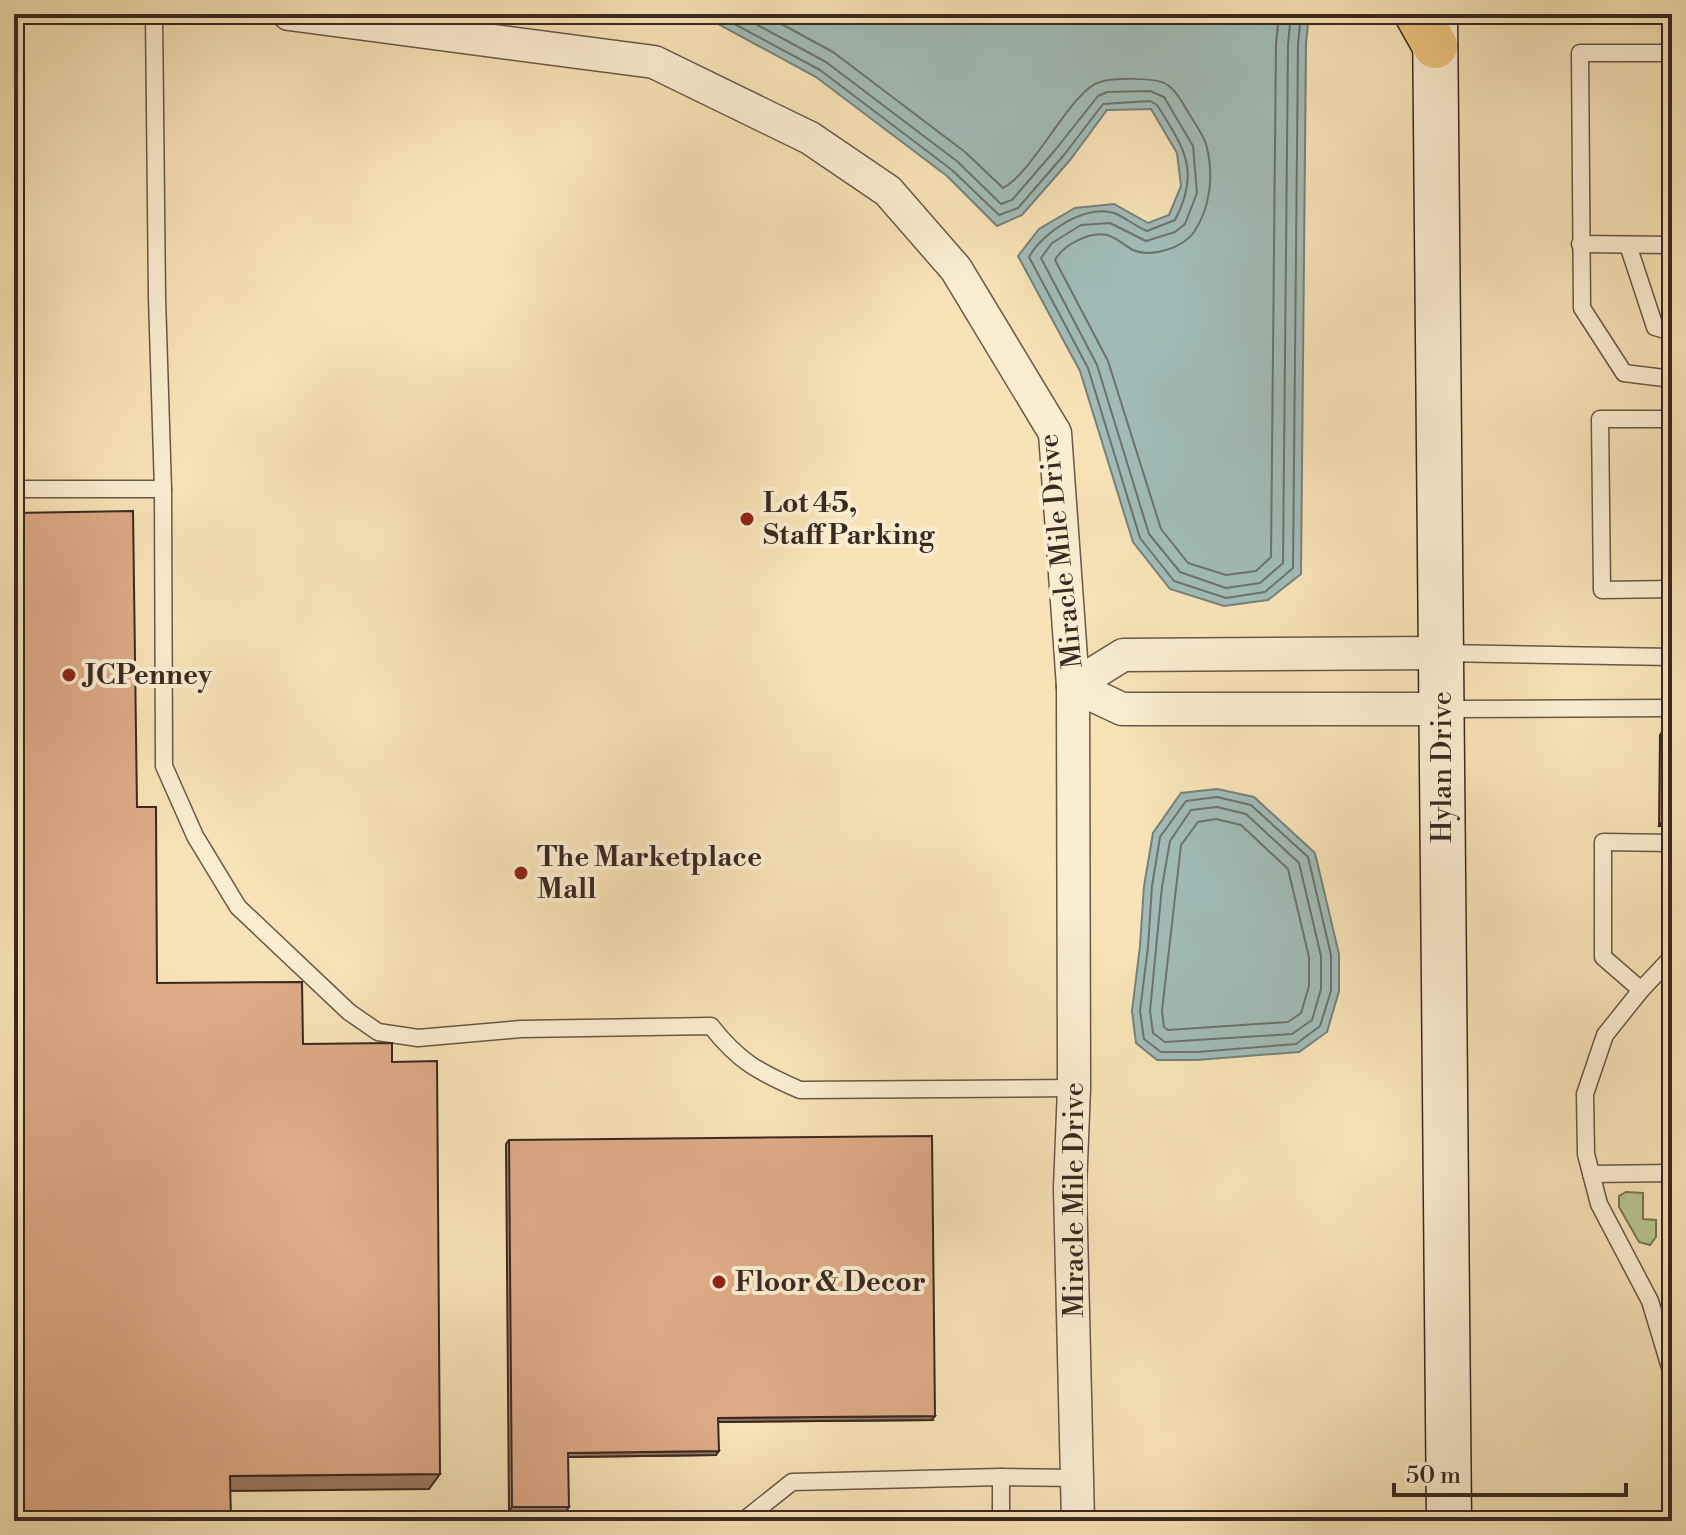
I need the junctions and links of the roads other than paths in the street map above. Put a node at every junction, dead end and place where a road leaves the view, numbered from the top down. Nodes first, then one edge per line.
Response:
1 (154, 14) edge
2 (289, 14) edge
3 (1429, 25) edge
4 (1672, 53) edge
5 (1580, 244) junction
6 (1628, 245) junction
7 (1672, 245) edge
8 (1672, 332) edge
9 (1672, 379) edge
10 (1672, 419) edge
11 (14, 489) edge
12 (163, 489) junction
13 (1672, 589) edge
14 (1441, 653) junction
15 (1672, 657) edge
16 (1073, 686) junction
17 (1672, 708) edge
18 (1441, 709) junction
19 (1672, 843) edge
20 (1670, 961) edge
21 (1641, 990) junction
22 (1074, 1088) junction
23 (1672, 1173) edge
24 (1591, 1174) junction
25 (1672, 1374) edge
26 (1001, 1477) junction
27 (1077, 1478) junction
28 (743, 1521) edge
29 (1001, 1521) edge
30 (1078, 1521) edge
31 (1449, 1521) edge

1 - 12 lane
2 - 16 street, Miracle Mile Drive
3 - 14 main road, Hylan Drive
4 - 5 lane
5 - 6 lane
5 - 9 lane
6 - 7 lane
6 - 8 lane
10 - 13 lane
11 - 12 lane
12 - 22 lane
14 - 15 lane
14 - 16 street, Miracle Mile Drive
14 - 18 main road, Hylan Drive
16 - 18 street, Miracle Mile Drive
16 - 22 street, Miracle Mile Drive
17 - 18 lane
18 - 31 main road, Hylan Drive
19 - 21 lane
20 - 21 lane
21 - 24 lane
22 - 27 street, Miracle Mile Drive
23 - 24 lane
24 - 25 lane
26 - 27 lane
26 - 28 lane
26 - 29 lane
27 - 30 street, Miracle Mile Drive

